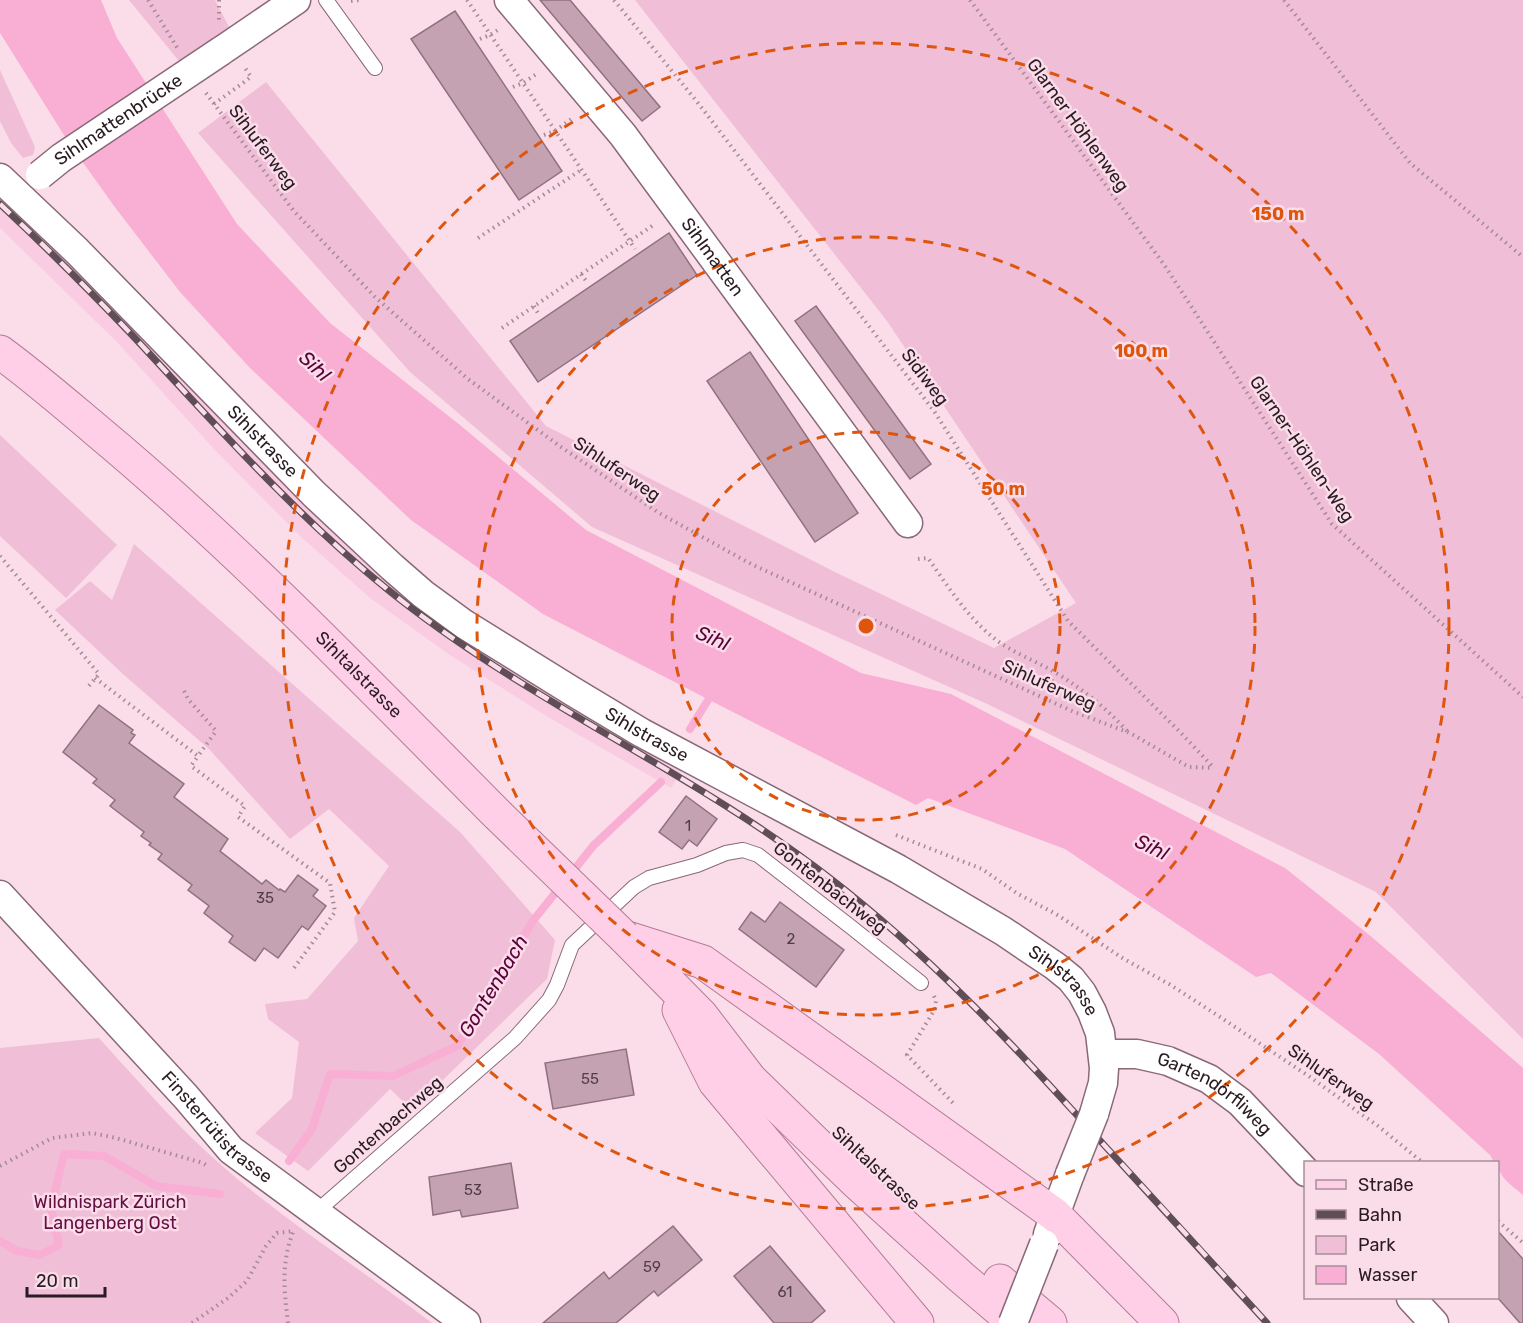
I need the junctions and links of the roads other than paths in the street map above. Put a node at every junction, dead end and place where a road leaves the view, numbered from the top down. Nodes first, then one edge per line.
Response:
1 (296, 0) edge
2 (326, 0) edge
3 (509, 0) edge
4 (375, 68) dead end
5 (9, 186) edge
6 (0, 352) edge
7 (908, 523) dead end
8 (0, 895) edge
9 (624, 937) junction
10 (660, 974) junction
11 (921, 983) road end
12 (701, 1015) junction
13 (1103, 1054) junction
14 (1304, 1171) edge
15 (315, 1213) junction
16 (1050, 1229) junction
17 (1412, 1299) edge
18 (466, 1323) edge
19 (917, 1323) edge
20 (1014, 1323) edge
21 (1050, 1323) edge
22 (1162, 1323) edge
23 (1434, 1323) edge

1 - 5 street, Sihlmattenbrücke, bridge
2 - 4 lane
3 - 7 street, Sihlmatten
5 - 13 street, Sihlstrasse
6 - 9 main road, Sihltalstrasse, bridge
8 - 15 street, Finsterrütistrasse
9 - 10 main road, Sihltalstrasse
9 - 16 main road
10 - 12 main road, Sihltalstrasse
10 - 19 main road
11 - 15 lane, Gontenbachweg
12 - 20 main road, Sihltalstrasse
12 - 21 main road, Sihltalstrasse
13 - 14 street, Gartendörfliweg
13 - 16 street, Sihlstrasse, bridge
15 - 18 street, Finsterrütistrasse
16 - 20 street, Sihlstrasse, bridge
16 - 22 main road
17 - 23 street

